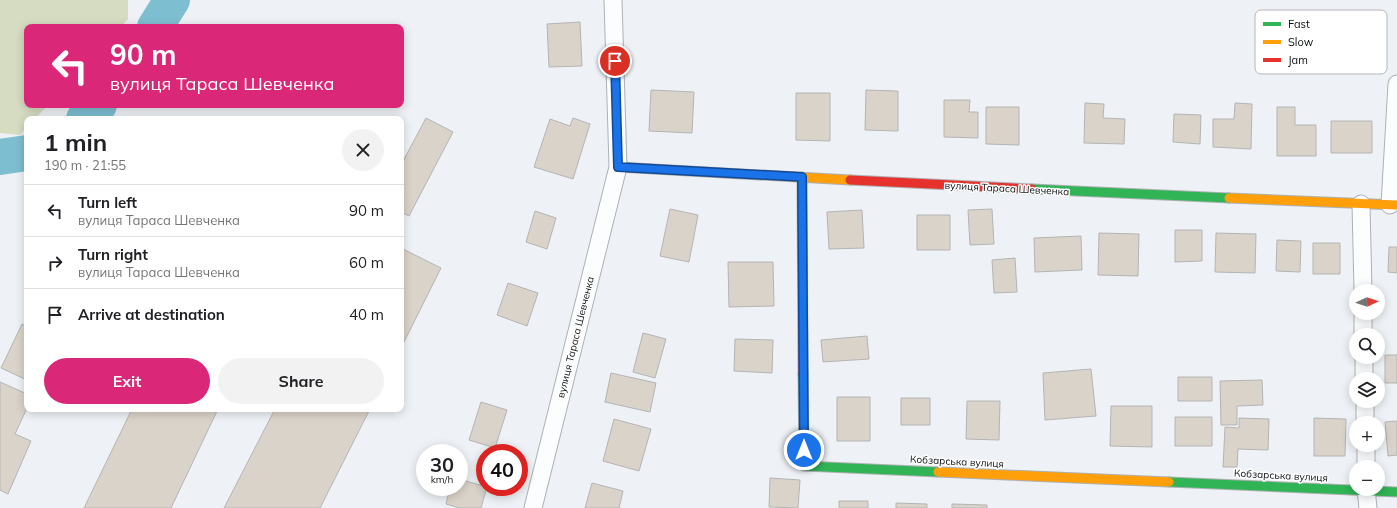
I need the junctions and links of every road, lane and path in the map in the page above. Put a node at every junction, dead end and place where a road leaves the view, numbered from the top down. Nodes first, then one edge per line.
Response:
1 (613, 0) edge
2 (1397, 84) edge
3 (618, 167) junction
4 (802, 177) junction
5 (1361, 204) junction
6 (1394, 205) edge
7 (1363, 284) edge
8 (1349, 489) edge
9 (1385, 491) edge
10 (1397, 492) edge
11 (1367, 496) edge
12 (533, 508) edge
13 (1368, 508) edge

1 - 3 street, вулиця Тараса Шевченка
2 - 6 street
3 - 4 street, вулиця Тараса Шевченка
3 - 12 street, вулиця Тараса Шевченка
4 - 5 street, вулиця Тараса Шевченка
4 - 8 street, Кобзарська вулиця
5 - 6 street, вулиця Тараса Шевченка
5 - 7 street
9 - 10 street, Кобзарська вулиця
11 - 13 street

